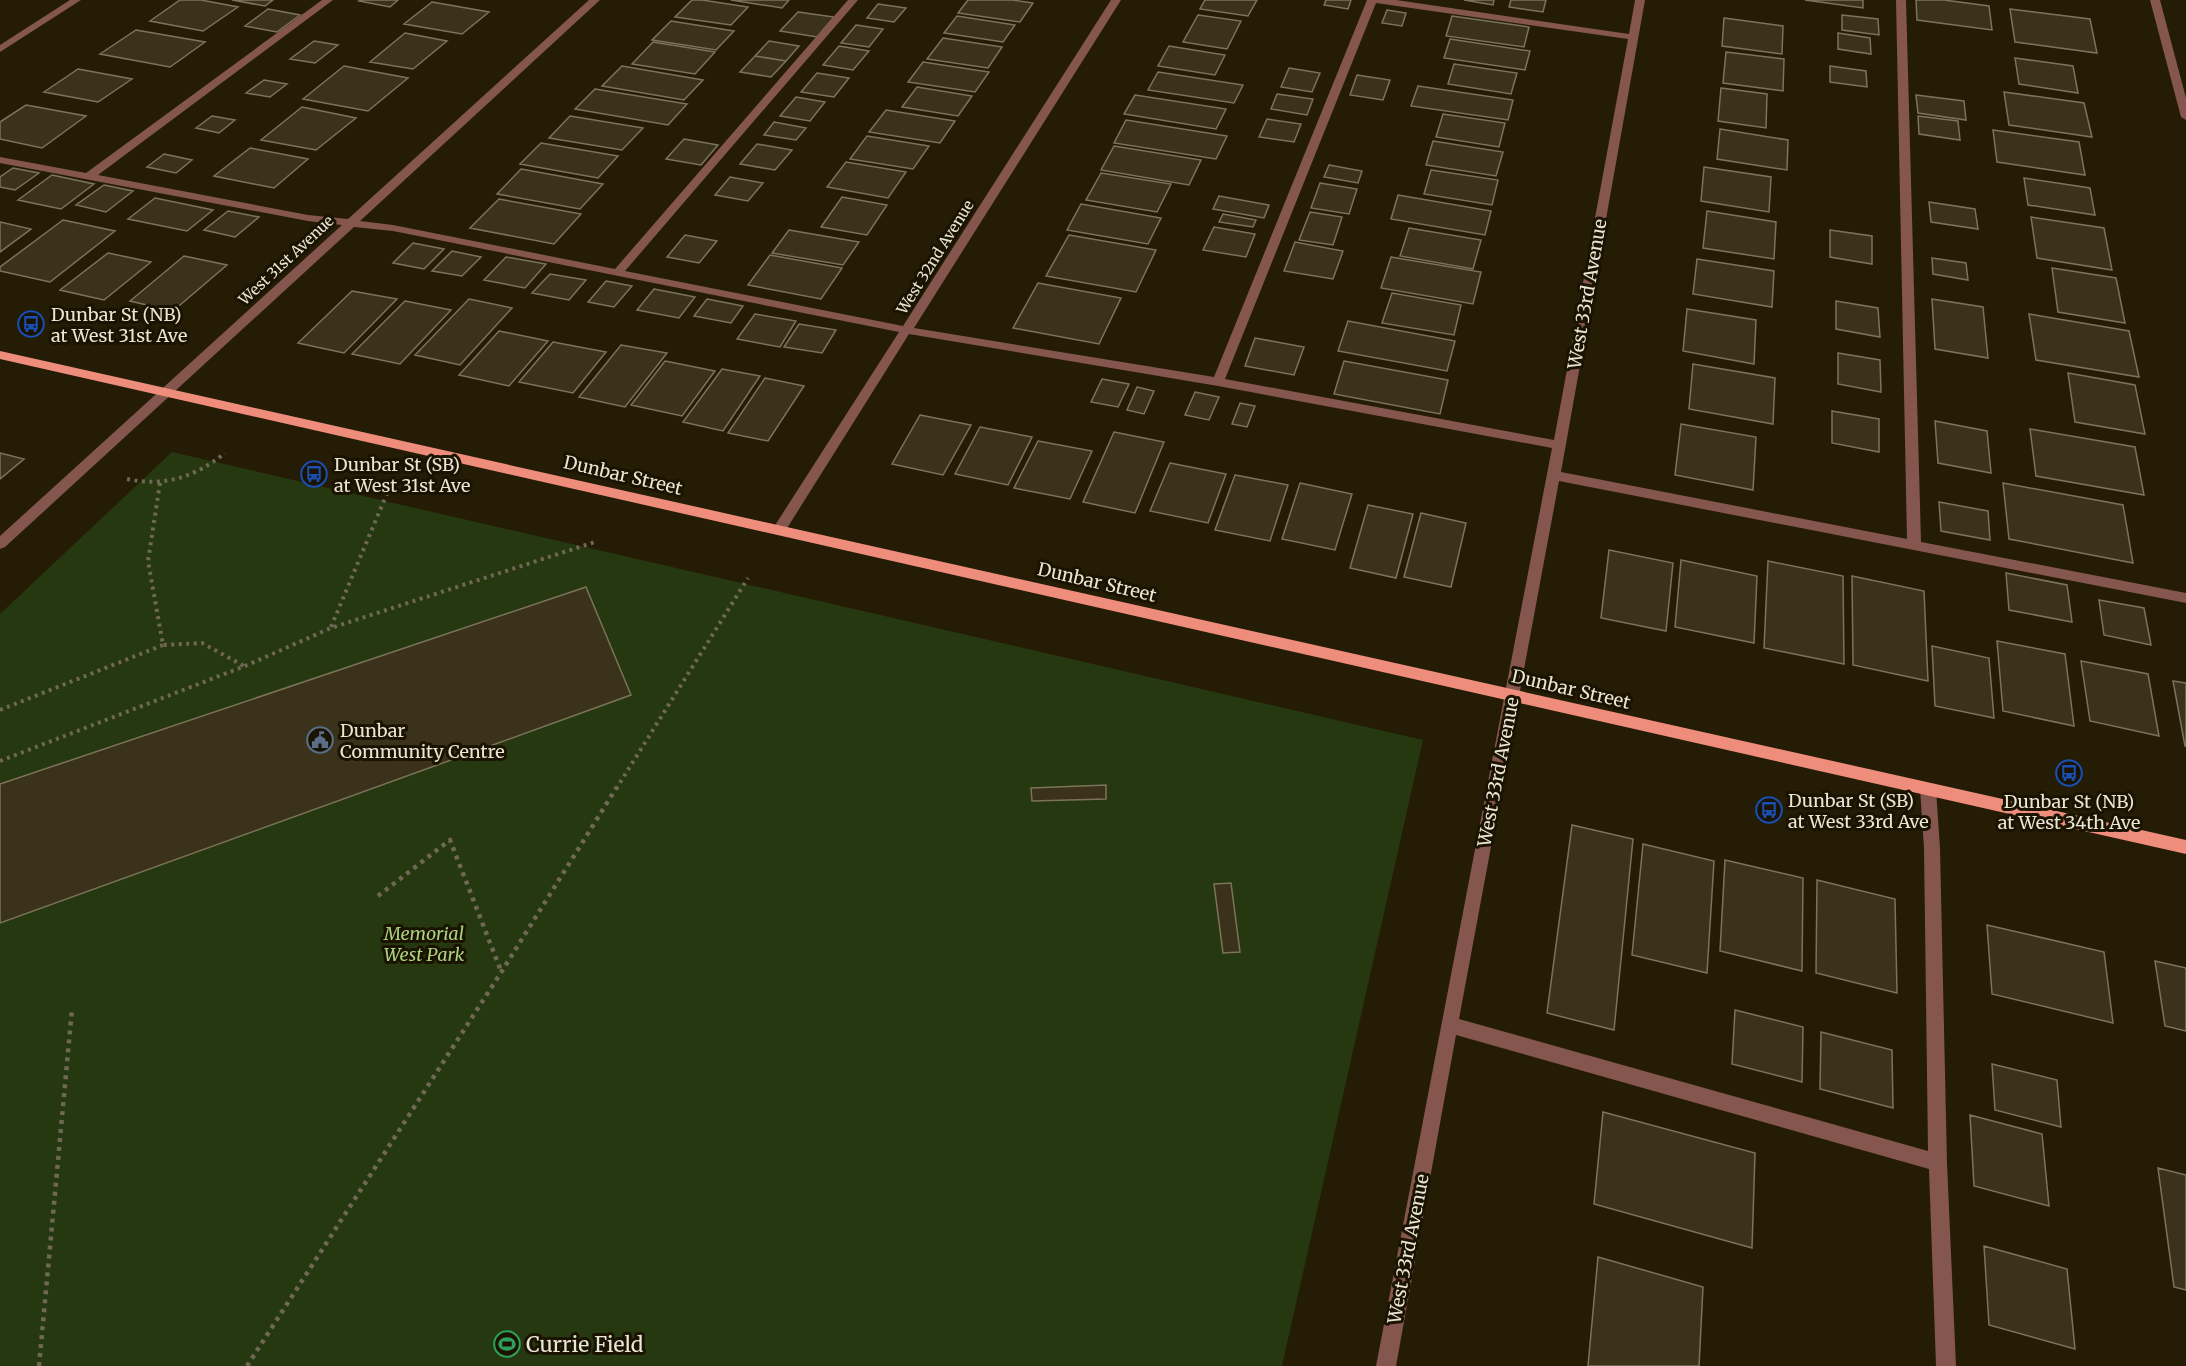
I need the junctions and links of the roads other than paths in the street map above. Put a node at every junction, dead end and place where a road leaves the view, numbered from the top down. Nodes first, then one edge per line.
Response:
1 (76, 0) edge
2 (328, 0) edge
3 (595, 0) edge
4 (853, 0) edge
5 (1116, 0) edge
6 (1374, 0) edge
7 (1640, 0) edge
8 (1901, 0) edge
9 (2156, 0) edge
10 (1633, 37) junction
11 (0, 49) edge
12 (2186, 117) edge
13 (0, 160) edge
14 (88, 177) junction
15 (350, 223) junction
16 (617, 273) junction
17 (907, 330) junction
18 (0, 355) edge
19 (1218, 382) junction
20 (166, 393) junction
21 (1559, 445) junction
22 (1554, 475) junction
23 (778, 530) junction
24 (0, 544) edge
25 (1914, 545) junction
26 (2186, 598) edge
27 (1513, 695) junction
28 (1928, 789) junction
29 (2186, 847) edge
30 (1451, 1025) junction
31 (1938, 1163) junction
32 (1386, 1366) edge
33 (1946, 1366) edge

1 - 11 street
2 - 14 street
3 - 15 street, West 31st Avenue
4 - 16 street
5 - 17 street, West 32nd Avenue
6 - 10 street
6 - 19 street
7 - 10 street, West 33rd Avenue
8 - 25 street
9 - 12 street
10 - 21 street, West 33rd Avenue
13 - 14 street
14 - 15 street
15 - 16 street
15 - 20 street, West 31st Avenue
16 - 17 street
17 - 19 street
17 - 23 street, West 32nd Avenue
18 - 20 main road, Dunbar Street
19 - 21 street
20 - 23 main road, Dunbar Street
20 - 24 street, West 31st Avenue
21 - 22 street, West 33rd Avenue
22 - 25 street
22 - 27 street, West 33rd Avenue
23 - 27 main road, Dunbar Street
25 - 26 street
27 - 28 main road, Dunbar Street
27 - 30 street, West 33rd Avenue
28 - 29 main road, Dunbar Street
28 - 31 street
30 - 31 street
30 - 32 street, West 33rd Avenue
31 - 33 street

